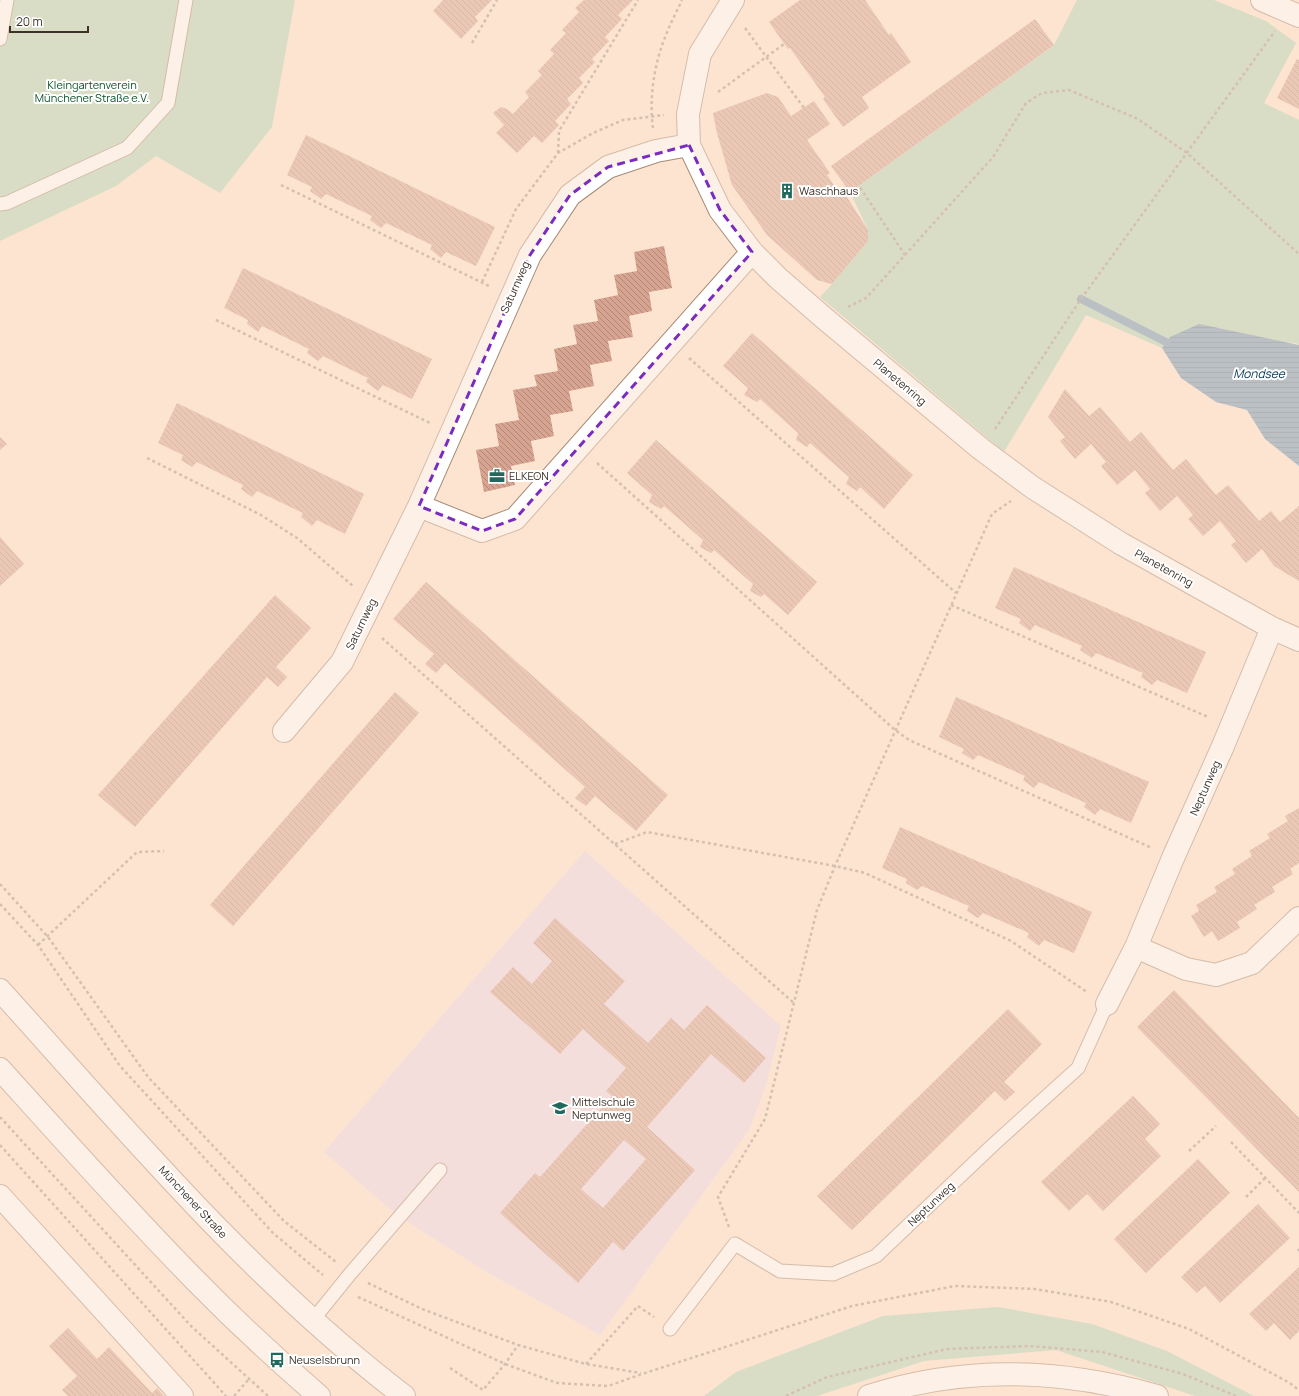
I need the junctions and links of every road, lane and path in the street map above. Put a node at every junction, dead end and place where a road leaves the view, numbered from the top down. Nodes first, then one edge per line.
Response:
1 (7, 0) edge
2 (186, 0) edge
3 (497, 0) edge
4 (638, 0) edge
5 (682, 0) edge
6 (1262, 0) edge
7 (729, 7) edge
8 (1294, 14) edge
9 (0, 38) edge
10 (472, 43) dead end
11 (784, 44) dead end
12 (766, 57) junction
13 (804, 108) dead end
14 (688, 114) junction
15 (689, 145) junction
16 (656, 151) junction
17 (558, 153) dead end
18 (1187, 153) junction
19 (281, 185) dead end
20 (859, 186) dead end
21 (0, 204) edge
22 (752, 252) junction
23 (1299, 254) edge
24 (905, 255) junction
25 (511, 296) junction
26 (824, 318) junction
27 (216, 320) dead end
28 (671, 342) junction
29 (451, 433) junction
30 (579, 447) junction
31 (981, 449) junction
32 (147, 458) dead end
33 (1032, 487) junction
34 (419, 506) junction
35 (956, 593) junction
36 (951, 605) junction
37 (367, 611) junction
38 (1272, 628) junction
39 (1299, 640) edge
40 (1230, 727) junction
41 (895, 730) junction
42 (284, 731) dead end
43 (616, 844) junction
44 (164, 851) dead end
45 (1173, 858) junction
46 (835, 866) junction
47 (0, 884) edge
48 (0, 904) edge
49 (1299, 918) edge
50 (48, 937) junction
51 (38, 945) junction
52 (1136, 947) junction
53 (0, 990) edge
54 (795, 1004) junction
55 (1107, 1004) junction
56 (0, 1069) edge
57 (0, 1117) edge
58 (1216, 1126) dead end
59 (1230, 1142) dead end
60 (0, 1145) edge
61 (1190, 1151) dead end
62 (440, 1170) dead end
63 (1265, 1178) junction
64 (0, 1196) edge
65 (1246, 1197) dead end
66 (1299, 1212) edge
67 (735, 1244) junction
68 (350, 1274) junction
69 (338, 1288) junction
70 (312, 1321) junction
71 (670, 1329) joint
72 (518, 1345) junction
73 (505, 1364) junction
74 (586, 1364) junction
75 (450, 1368) dead end
76 (642, 1374) junction
77 (248, 1379) junction
78 (1299, 1390) edge
79 (182, 1396) edge
80 (226, 1396) edge
81 (234, 1396) edge
82 (268, 1396) edge
83 (319, 1396) edge
84 (404, 1396) edge
85 (869, 1396) edge
86 (1158, 1396) edge

1 - 9 lane
2 - 21 lane
3 - 10 path
4 - 17 path
5 - 16 path
6 - 8 street
7 - 12 path
7 - 14 street, Planetenring
8 - 18 path
11 - 12 path
12 - 13 path
12 - 14 path
14 - 15 street, Planetenring
15 - 16 street, Saturnweg
15 - 22 street, Planetenring
16 - 25 street, Saturnweg
18 - 23 path
18 - 24 path
18 - 31 path
19 - 25 path
20 - 24 path
22 - 26 street, Planetenring
22 - 28 street
24 - 26 path
25 - 29 street, Saturnweg
26 - 31 street, Planetenring
27 - 29 path
28 - 30 street
28 - 35 path
29 - 34 street, Saturnweg
30 - 34 street
30 - 41 path
31 - 33 street, Planetenring
32 - 37 path
33 - 35 path
33 - 38 street, Planetenring
34 - 37 street, Saturnweg
35 - 36 path
36 - 40 path
36 - 41 path
37 - 42 street, Saturnweg
37 - 43 path
38 - 39 street, Planetenring
38 - 40 street, Neptunweg
40 - 45 street, Neptunweg
41 - 45 path
41 - 46 path
43 - 46 path
43 - 54 path
44 - 50 path
45 - 52 street, Neptunweg
46 - 54 path
46 - 55 path
47 - 50 path
48 - 51 path
49 - 52 street
50 - 51 path
50 - 68 path
51 - 69 path
52 - 55 street, Neptunweg
53 - 70 street, Münchener Straße
54 - 67 path
55 - 67 lane, Neptunweg
56 - 83 street
57 - 77 path
58 - 61 path
59 - 63 path
60 - 80 path
62 - 68 lane
63 - 65 path
63 - 66 path
64 - 79 street
67 - 71 lane
68 - 69 lane
68 - 72 path
69 - 70 lane
69 - 73 path
70 - 84 street, Münchener Straße
71 - 74 path
72 - 73 path
72 - 74 path
73 - 75 path
73 - 76 path
74 - 76 path
76 - 78 path
77 - 81 path
77 - 82 path
85 - 86 street

